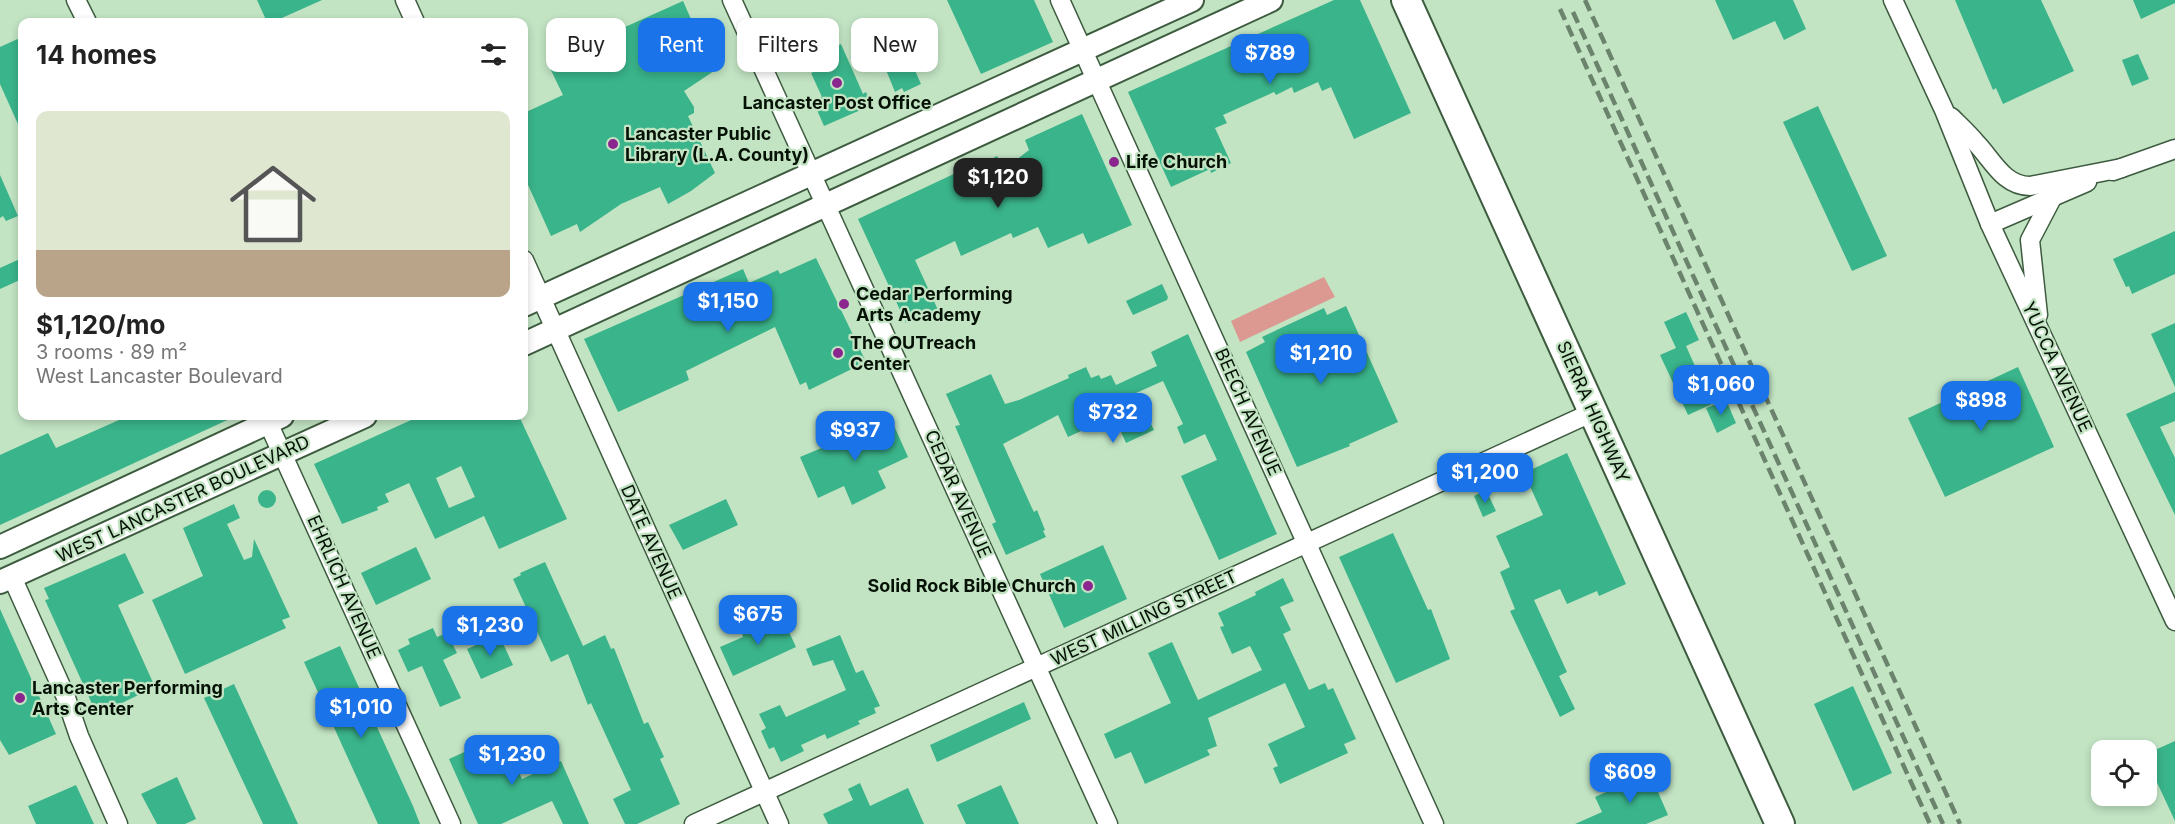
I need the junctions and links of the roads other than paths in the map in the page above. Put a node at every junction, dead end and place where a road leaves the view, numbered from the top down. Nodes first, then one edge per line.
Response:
1 (76, 0) edge
2 (405, 0) edge
3 (732, 0) edge
4 (1060, 0) edge
5 (1192, 0) edge
6 (1271, 0) edge
7 (1406, 0) edge
8 (1893, 0) edge
9 (85, 18) edge
10 (413, 18) edge
11 (1083, 49) junction
12 (1098, 82) junction
13 (1944, 110) junction
14 (2175, 149) edge
15 (2121, 168) junction
16 (811, 174) junction
17 (2052, 198) junction
18 (826, 206) junction
19 (1990, 224) junction
20 (528, 280) edge
21 (532, 301) edge
22 (555, 330) junction
23 (2040, 332) junction
24 (528, 342) edge
25 (1593, 412) junction
26 (268, 420) edge
27 (273, 420) edge
28 (356, 420) edge
29 (283, 453) junction
30 (1308, 543) junction
31 (0, 547) edge
32 (6, 580) edge
33 (2175, 621) edge
34 (1037, 667) junction
35 (765, 792) junction
36 (118, 824) edge
37 (450, 824) edge
38 (694, 824) edge
39 (779, 824) edge
40 (1108, 824) edge
41 (1434, 824) edge
42 (1780, 824) edge

1 - 9 street
2 - 10 street
3 - 16 street, CEDAR AVENUE
4 - 11 street, BEECH AVENUE
5 - 11 street
6 - 12 street
7 - 25 main road, SIERRA HIGHWAY
8 - 13 street, YUCCA AVENUE
11 - 12 street, BEECH AVENUE
11 - 16 street
12 - 18 street
12 - 30 street, BEECH AVENUE
13 - 15 street, YUCCA AVENUE
13 - 19 street, YUCCA AVENUE
14 - 15 street
15 - 17 street
16 - 18 street, CEDAR AVENUE
16 - 21 street
17 - 19 street
17 - 23 street
18 - 22 street
18 - 34 street, CEDAR AVENUE
19 - 23 street, YUCCA AVENUE
20 - 21 street, DATE AVENUE
21 - 22 street, DATE AVENUE
22 - 24 street
22 - 35 street, DATE AVENUE
23 - 33 street, YUCCA AVENUE
25 - 30 street, WEST MILLING STREET
25 - 42 main road, SIERRA HIGHWAY
26 - 31 street, WEST LANCASTER BOULEVARD
27 - 29 street, EHRLICH AVENUE
28 - 29 street, WEST LANCASTER BOULEVARD
29 - 32 street, WEST LANCASTER BOULEVARD
29 - 37 street, EHRLICH AVENUE
30 - 34 street, WEST MILLING STREET
30 - 41 street, BEECH AVENUE
32 - 36 street
34 - 35 street, WEST MILLING STREET
34 - 40 street, CEDAR AVENUE
35 - 38 street, WEST MILLING STREET
35 - 39 street, DATE AVENUE

